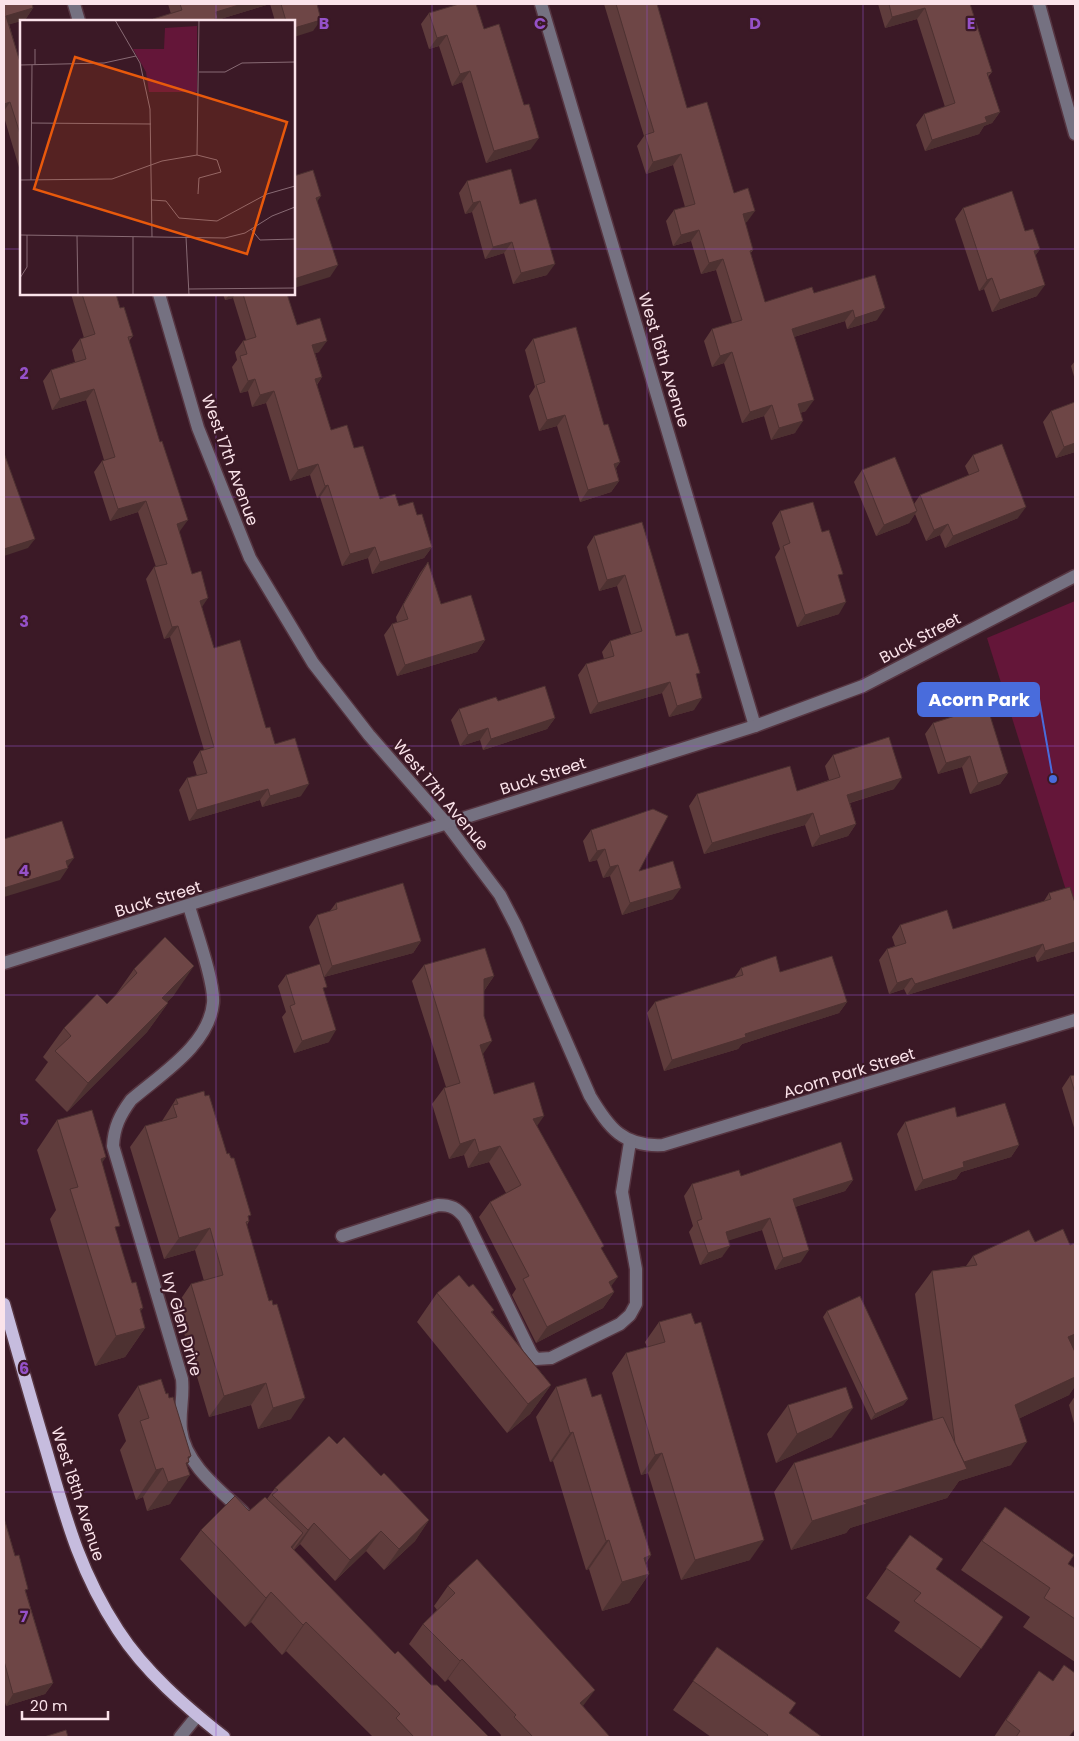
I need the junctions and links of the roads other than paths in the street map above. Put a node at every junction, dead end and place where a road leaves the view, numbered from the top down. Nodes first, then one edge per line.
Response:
1 (74, 4) edge
2 (541, 4) edge
3 (1039, 4) edge
4 (79, 20) edge
5 (1075, 134) edge
6 (158, 295) edge
7 (1075, 576) edge
8 (755, 726) junction
9 (446, 823) junction
10 (189, 906) junction
11 (4, 963) edge
12 (1075, 1020) edge
13 (630, 1142) junction
14 (342, 1236) dead end
15 (4, 1304) edge
16 (250, 1519) edge
17 (197, 1716) junction
18 (180, 1737) edge
19 (224, 1737) edge

1 - 4 street
2 - 8 street, West 16th Avenue
3 - 5 street
6 - 9 street, West 17th Avenue
7 - 8 street, Buck Street
8 - 9 street, Buck Street
9 - 10 street, Buck Street
9 - 13 street, West 17th Avenue
10 - 11 street, Buck Street
10 - 16 street, Ivy Glen Drive
12 - 13 street, Acorn Park Street
13 - 14 street
15 - 17 main road, West 18th Avenue
17 - 18 street
17 - 19 main road, West 18th Avenue

